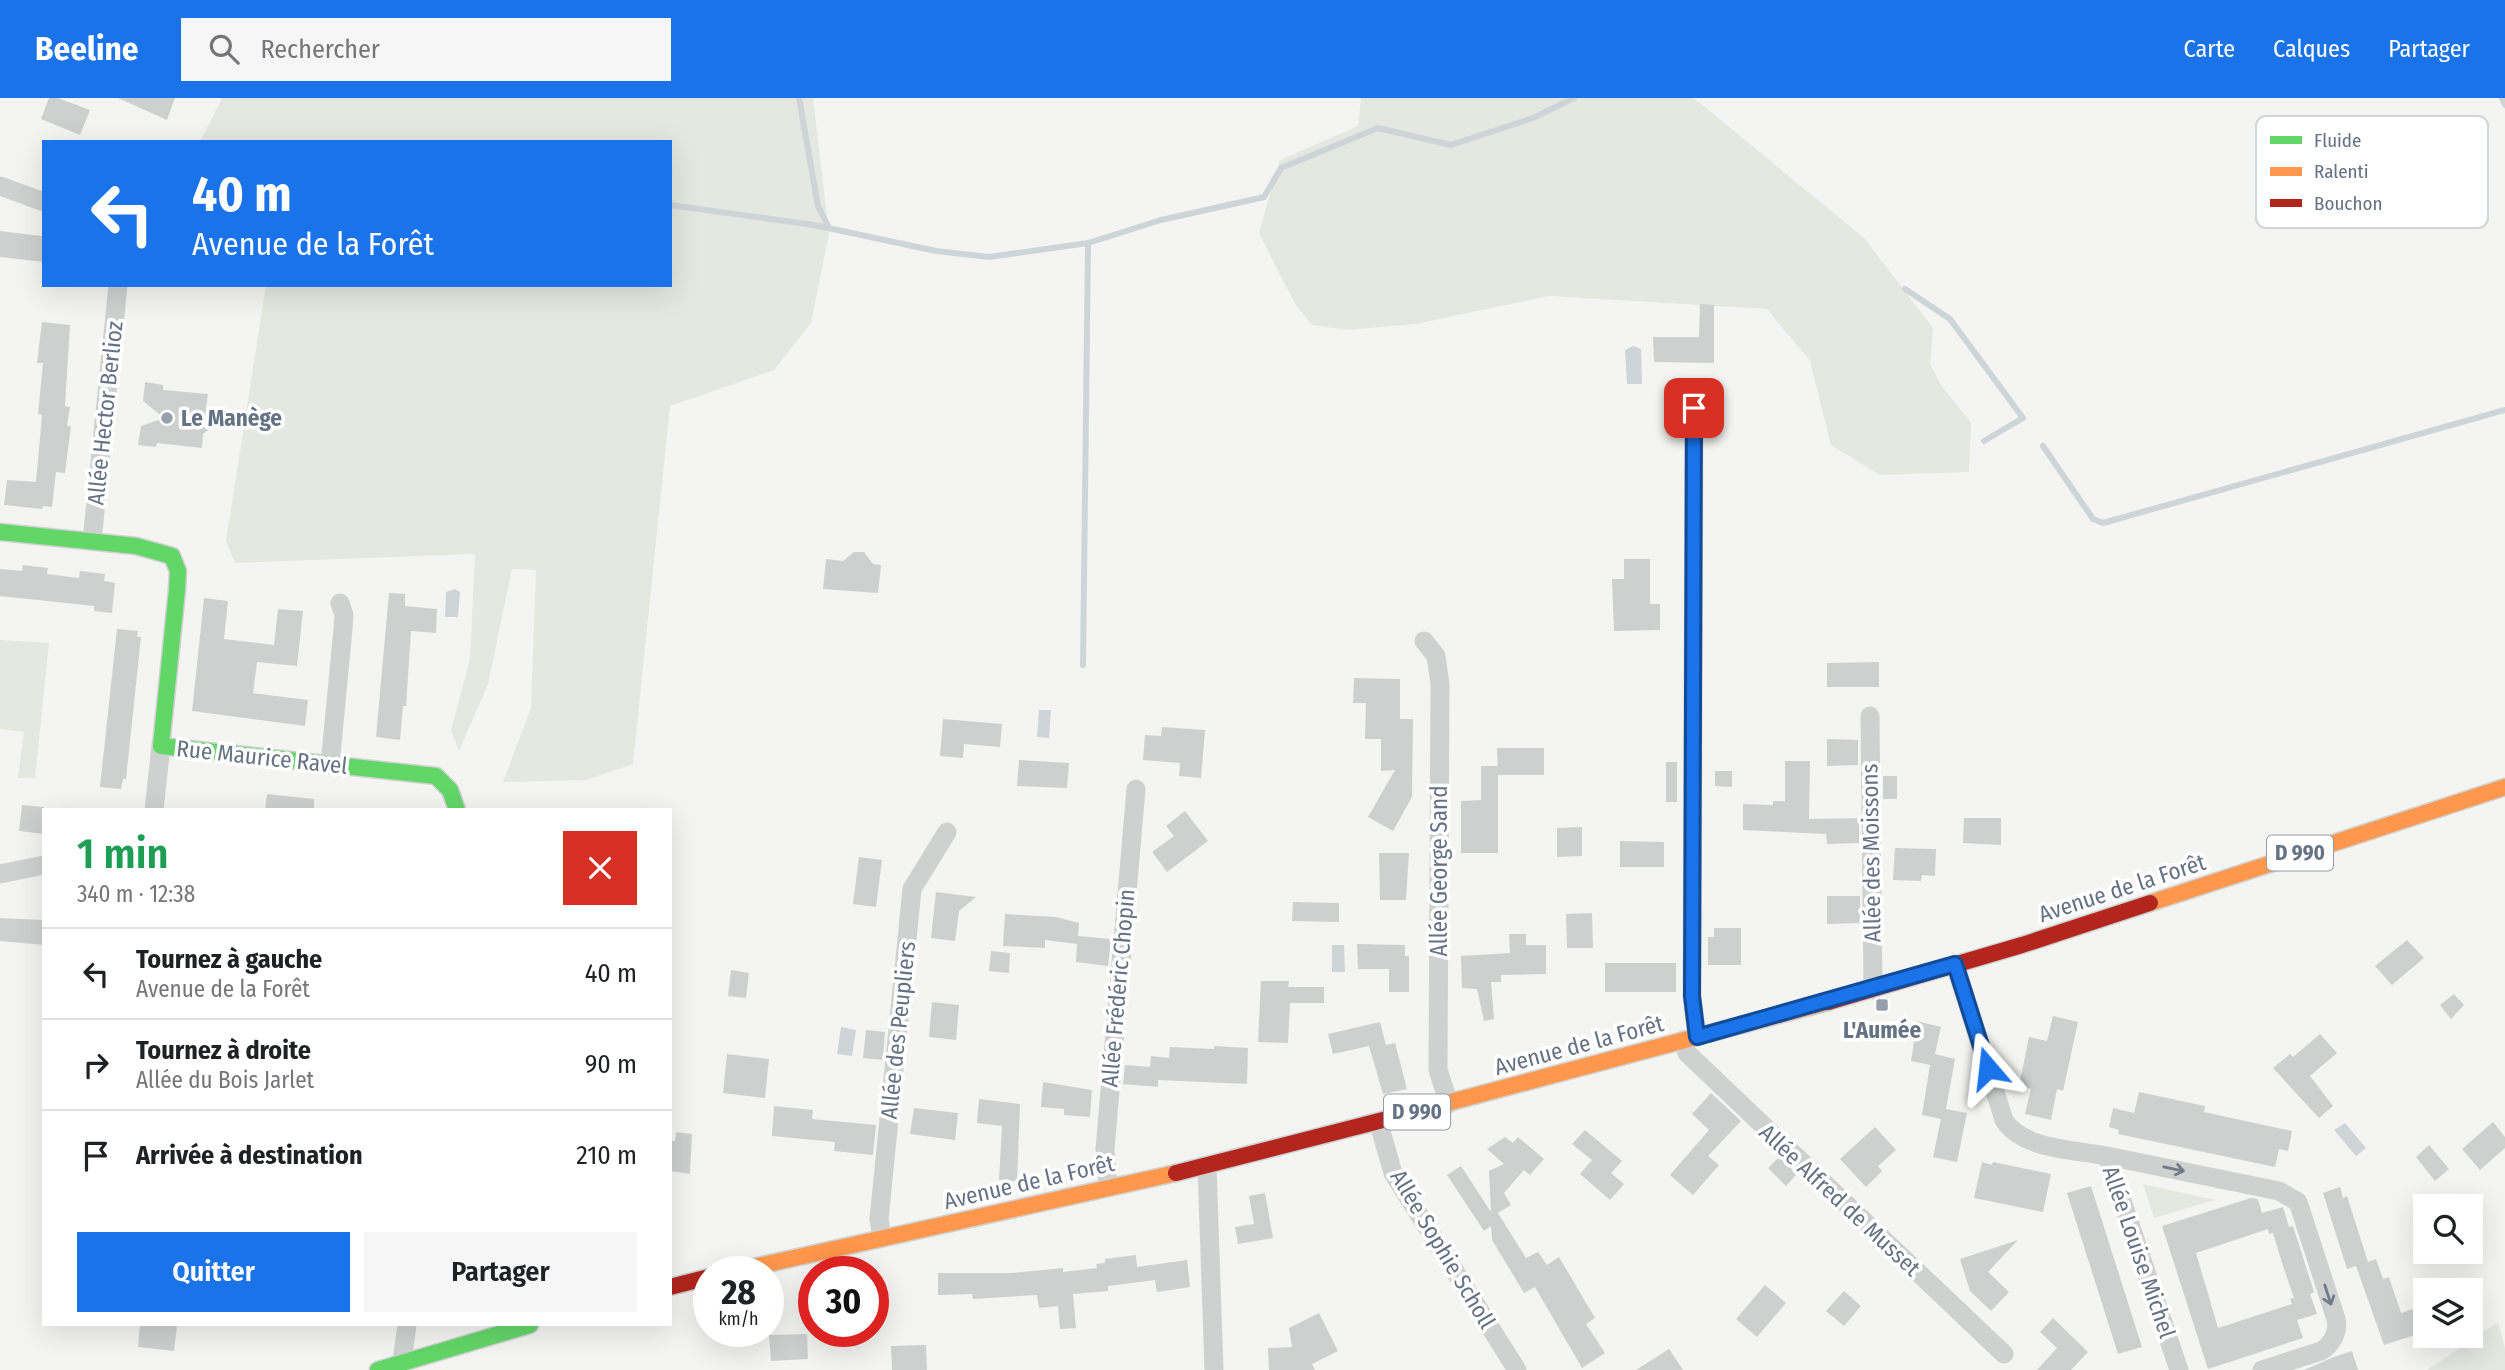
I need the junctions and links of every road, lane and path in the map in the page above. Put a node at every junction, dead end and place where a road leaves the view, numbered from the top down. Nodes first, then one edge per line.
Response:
1 (0, 186) edge
2 (42, 201) edge
3 (118, 287) edge
4 (1694, 408) dead end
5 (0, 532) edge
6 (92, 541) junction
7 (340, 603) dead end
8 (1424, 641) dead end
9 (1870, 716) dead end
10 (161, 746) junction
11 (330, 765) junction
12 (2505, 787) edge
13 (1136, 789) dead end
14 (154, 808) edge
15 (456, 808) edge
16 (947, 832) dead end
17 (42, 865) edge
18 (0, 874) edge
19 (1955, 964) junction
20 (1873, 990) junction
21 (1690, 1039) junction
22 (1449, 1104) junction
23 (1379, 1124) junction
24 (2107, 1156) junction
25 (1207, 1166) junction
26 (1108, 1187) junction
27 (882, 1238) junction
28 (784, 1260) edge
29 (693, 1281) edge
30 (672, 1286) edge
31 (407, 1326) edge
32 (527, 1326) edge
33 (2004, 1354) dead end
34 (402, 1362) junction
35 (378, 1370) edge
36 (1214, 1370) edge
37 (1517, 1370) edge
38 (2179, 1370) edge
39 (2262, 1370) edge

1 - 2 street
3 - 6 street, Allée Hector Berlioz
4 - 21 main road
5 - 6 main road, Rue Maurice Ravel
6 - 10 main road, Rue Maurice Ravel
7 - 11 street
8 - 22 street, Allée George Sand
9 - 20 street, Allée des Moissons
10 - 11 main road, Rue Maurice Ravel
10 - 14 street
11 - 15 main road, Rue Maurice Ravel
12 - 19 main road, Avenue de la Forêt / D 990
13 - 26 street, Allée Frédéric Chopin
16 - 27 street, Allée des Peupliers
17 - 18 street
19 - 20 main road, Avenue de la Forêt / D 990
19 - 24 street, Allée Louise Michel
20 - 21 main road, Avenue de la Forêt / D 990
21 - 22 main road, Avenue de la Forêt / D 990
21 - 33 street, Allée Alfred de Musset
22 - 23 main road, Avenue de la Forêt / D 990
23 - 25 main road, Avenue de la Forêt / D 990
23 - 37 street, Allée Sophie Scholl
24 - 38 street, Allée Louise Michel
24 -> 39 street
25 - 26 main road, Avenue de la Forêt / D 990
25 - 36 street
26 - 27 main road, Avenue de la Forêt / D 990
27 - 28 main road, Avenue de la Forêt / D 990
29 - 30 main road
31 - 34 street
32 - 34 main road
34 - 35 main road

